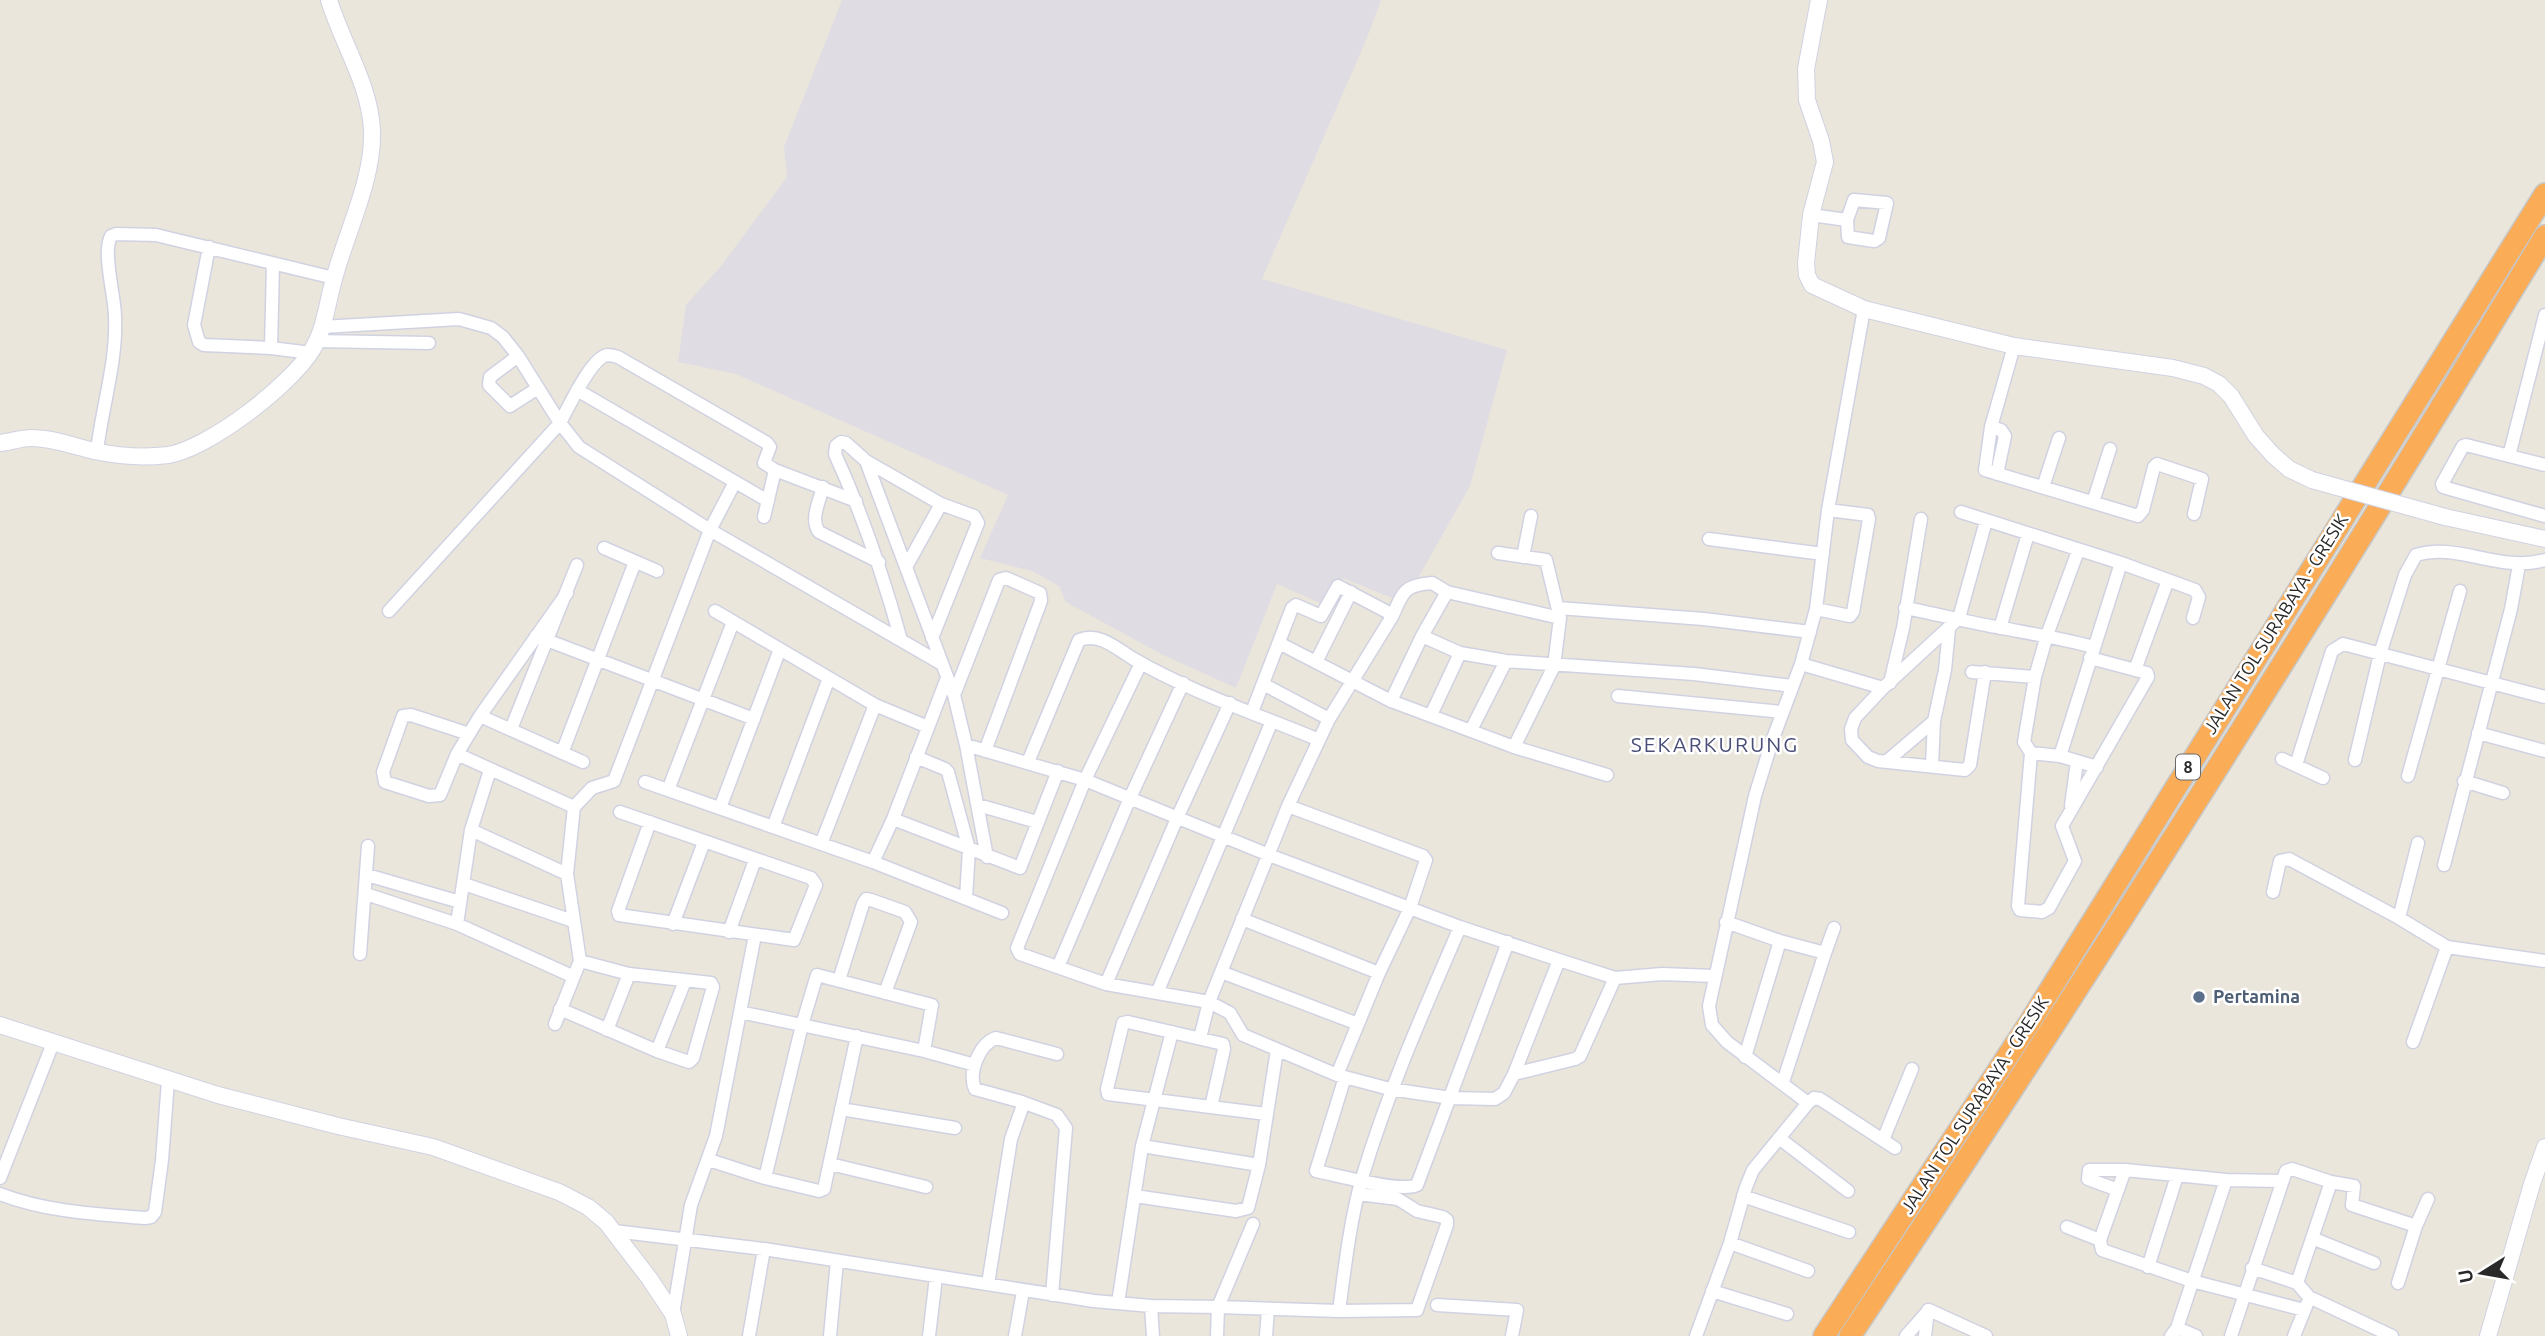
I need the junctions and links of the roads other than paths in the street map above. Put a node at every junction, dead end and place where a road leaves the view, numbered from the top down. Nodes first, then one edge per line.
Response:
1 (329, 0) edge
2 (1819, 0) edge
3 (2545, 194) edge
4 (1811, 215) junction
5 (1847, 220) dead end
6 (2545, 236) edge
7 (209, 247) junction
8 (273, 264) junction
9 (334, 278) junction
10 (1864, 309) junction
11 (2545, 315) edge
12 (317, 340) junction
13 (429, 343) dead end
14 (2014, 346) junction
15 (271, 348) junction
16 (518, 356) junction
17 (538, 388) junction
18 (577, 390) junction
19 (560, 423) junction
20 (2059, 438) dead end
21 (0, 443) edge
22 (2110, 449) dead end
23 (97, 451) junction
24 (2509, 456) junction
25 (866, 461) junction
26 (2545, 466) edge
27 (775, 470) junction
28 (735, 482) junction
29 (823, 487) junction
30 (2043, 487) junction
31 (768, 501) junction
32 (856, 501) junction
33 (2093, 502) junction
34 (941, 504) junction
35 (1828, 510) junction
36 (1961, 512) dead end
37 (2194, 514) dead end
38 (1531, 516) dead end
39 (2545, 516) edge
40 (764, 517) dead end
41 (1921, 519) dead end
42 (1986, 521) junction
43 (710, 530) junction
44 (2028, 534) junction
45 (1709, 539) dead end
46 (2545, 539) edge
47 (604, 548) dead end
48 (2078, 551) junction
49 (1498, 554) dead end
50 (1823, 554) junction
51 (1522, 557) junction
52 (2545, 560) edge
53 (635, 562) junction
54 (879, 562) junction
55 (2121, 563) junction
56 (577, 565) dead end
57 (2519, 565) junction
58 (906, 567) junction
59 (657, 572) dead end
60 (2168, 580) junction
61 (2460, 591) dead end
62 (1351, 592) junction
63 (1447, 592) junction
64 (1905, 608) junction
65 (1816, 609) junction
66 (389, 611) dead end
67 (715, 611) dead end
68 (1559, 613) junction
69 (1393, 615) junction
70 (1959, 618) junction
71 (2193, 618) dead end
72 (733, 622) junction
73 (2000, 628) junction
74 (1949, 629) junction
75 (1810, 632) junction
76 (2047, 635) junction
77 (1422, 636) junction
78 (542, 638) junction
79 (932, 638) junction
80 (901, 639) junction
81 (1279, 643) junction
82 (780, 649) junction
83 (1925, 651) junction
84 (1460, 653) junction
85 (2092, 653) junction
86 (2380, 654) junction
87 (597, 660) junction
88 (1506, 661) junction
89 (1316, 662) junction
90 (1141, 663) junction
91 (942, 664) junction
92 (1801, 664) junction
93 (1554, 666) junction
94 (1944, 670) junction
95 (2135, 670) junction
96 (2437, 670) junction
97 (2035, 677) junction
98 (829, 678) junction
99 (947, 678) junction
100 (651, 680) junction
101 (1352, 680) junction
102 (2490, 682) junction
103 (1183, 683) junction
104 (1263, 684) junction
105 (1887, 685) junction
106 (1792, 686) junction
107 (954, 695) junction
108 (1618, 696) dead end
109 (2545, 696) edge
110 (703, 700) junction
111 (1391, 701) junction
112 (1230, 703) junction
113 (875, 705) junction
114 (1252, 712) junction
115 (1783, 712) junction
116 (1431, 715) junction
117 (480, 716) junction
118 (754, 719) junction
119 (1329, 719) junction
120 (1272, 721) junction
121 (1934, 721) junction
122 (928, 727) junction
123 (511, 729) junction
124 (1471, 730) junction
125 (2478, 733) junction
126 (469, 734) junction
127 (1318, 740) junction
128 (966, 745) junction
129 (1514, 747) junction
130 (985, 751) junction
131 (2545, 751) edge
132 (562, 753) junction
133 (457, 754) junction
134 (2031, 754) junction
135 (2060, 756) junction
136 (916, 757) junction
137 (2282, 759) dead end
138 (2355, 760) dead end
139 (1887, 761) junction
140 (2077, 761) junction
141 (583, 762) dead end
142 (1028, 762) junction
143 (2296, 765) junction
144 (1932, 766) junction
145 (2097, 767) junction
146 (490, 770) junction
147 (1058, 771) junction
148 (1608, 775) dead end
149 (2408, 776) dead end
150 (2323, 778) dead end
151 (1085, 780) junction
152 (2464, 781) junction
153 (645, 782) dead end
154 (668, 790) junction
155 (2503, 793) dead end
156 (1130, 798) junction
157 (978, 805) junction
158 (1288, 806) junction
159 (574, 807) junction
160 (720, 808) junction
161 (2070, 809) junction
162 (621, 812) dead end
163 (1178, 816) junction
164 (892, 819) junction
165 (650, 822) junction
166 (1037, 822) junction
167 (773, 827) junction
168 (471, 830) junction
169 (1222, 836) junction
170 (704, 842) junction
171 (2418, 843) dead end
172 (821, 844) junction
173 (368, 846) dead end
174 (968, 849) junction
175 (1269, 855) junction
176 (987, 857) junction
177 (755, 860) junction
178 (873, 862) junction
179 (2444, 865) dead end
180 (367, 874) junction
181 (567, 874) junction
182 (464, 884) junction
183 (2273, 891) dead end
184 (366, 894) junction
185 (966, 898) junction
186 (460, 902) junction
187 (1410, 908) junction
188 (1002, 913) dead end
189 (2399, 918) junction
190 (1242, 919) junction
191 (573, 921) junction
192 (1726, 922) junction
193 (457, 924) junction
194 (673, 924) junction
195 (1460, 927) junction
196 (1834, 928) dead end
197 (730, 932) junction
198 (755, 935) junction
199 (1780, 941) junction
200 (1508, 942) junction
201 (2446, 947) junction
202 (1825, 953) junction
203 (360, 954) dead end
204 (1559, 960) junction
205 (580, 961) junction
206 (2545, 961) edge
207 (1058, 967) junction
208 (1221, 972) junction
209 (1379, 972) junction
210 (629, 974) junction
211 (572, 976) junction
212 (1714, 976) junction
213 (1615, 978) junction
214 (839, 980) junction
215 (685, 981) junction
216 (1106, 984) junction
217 (885, 993) junction
218 (1157, 993) junction
219 (1209, 1002) junction
220 (559, 1009) junction
221 (740, 1012) junction
222 (555, 1024) dead end
223 (1358, 1024) junction
224 (0, 1025) edge
225 (802, 1026) junction
226 (607, 1030) junction
227 (1172, 1032) junction
228 (857, 1036) junction
229 (1199, 1038) junction
230 (2413, 1042) dead end
231 (53, 1043) junction
232 (1277, 1050) junction
233 (657, 1051) junction
234 (924, 1051) junction
235 (1057, 1055) dead end
236 (1745, 1057) junction
237 (975, 1065) junction
238 (1912, 1069) dead end
239 (1514, 1074) junction
240 (1341, 1076) junction
241 (168, 1081) junction
242 (1783, 1082) junction
243 (1391, 1089) junction
244 (1451, 1098) junction
245 (1155, 1099) junction
246 (1022, 1102) junction
247 (1808, 1104) junction
248 (1211, 1107) junction
249 (841, 1109) junction
250 (1266, 1114) junction
251 (955, 1128) dead end
252 (1779, 1138) junction
253 (1883, 1140) junction
254 (1142, 1146) junction
255 (2545, 1147) edge
256 (1895, 1148) dead end
257 (709, 1160) junction
258 (830, 1164) junction
259 (1259, 1165) junction
260 (2125, 1170) junction
261 (2177, 1175) junction
262 (0, 1178) edge
263 (765, 1178) junction
264 (2226, 1180) junction
265 (2281, 1181) junction
266 (2331, 1182) junction
267 (2538, 1186) edge
268 (926, 1187) dead end
269 (1360, 1187) junction
270 (2118, 1190) junction
271 (1848, 1191) dead end
272 (0, 1194) edge
273 (1135, 1196) junction
274 (1743, 1196) junction
275 (2428, 1199) dead end
276 (1253, 1224) dead end
277 (2416, 1226) junction
278 (2067, 1227) dead end
279 (614, 1231) junction
280 (1849, 1232) dead end
281 (2312, 1238) junction
282 (685, 1240) junction
283 (2100, 1240) junction
284 (1730, 1243) junction
285 (764, 1249) junction
286 (837, 1261) junction
287 (2374, 1263) dead end
288 (2148, 1267) junction
289 (2252, 1268) junction
290 (1808, 1271) dead end
291 (936, 1277) junction
292 (2192, 1281) junction
293 (2297, 1283) junction
294 (2398, 1283) dead end
295 (988, 1284) junction
296 (1023, 1291) junction
297 (1713, 1291) junction
298 (1052, 1295) junction
299 (2243, 1295) junction
300 (2309, 1297) junction
301 (1118, 1303) junction
302 (1437, 1305) dead end
303 (1151, 1306) junction
304 (1218, 1307) junction
305 (1268, 1309) junction
306 (1928, 1310) junction
307 (2304, 1310) junction
308 (1339, 1311) junction
309 (673, 1314) junction
310 (1787, 1314) dead end
311 (1968, 1332) edge
312 (2174, 1332) edge
313 (679, 1336) edge
314 (749, 1336) edge
315 (830, 1336) edge
316 (929, 1336) edge
317 (1015, 1336) edge
318 (1153, 1336) edge
319 (1217, 1336) edge
320 (1266, 1336) edge
321 (1512, 1336) edge
322 (1696, 1336) edge
323 (1824, 1336) edge
324 (1850, 1336) edge
325 (1906, 1336) edge
326 (1925, 1336) edge
327 (1986, 1336) edge
328 (2196, 1336) edge
329 (2231, 1336) edge
330 (2294, 1336) edge
331 (2392, 1336) edge
332 (2488, 1336) edge

1 - 9 main road
2 - 4 main road
3 - 323 highway, JALAN TOL SURABAYA - GRESIK / 8
4 - 5 street
4 - 10 main road
6 - 324 highway, JALAN TOL SURABAYA - GRESIK / 8
7 - 8 street
7 - 15 street
7 - 23 street
8 - 9 street
8 - 15 street
9 - 12 main road
10 - 14 main road
10 - 35 street
11 - 24 street
12 - 13 street
12 - 15 street
12 - 16 street
12 - 23 main road
14 - 30 street
14 - 46 main road, bridge
16 - 17 street
16 - 17 street
17 - 19 street
18 - 19 street
18 - 27 street
18 - 28 street
19 - 43 street
19 - 66 street
20 - 30 street
21 - 23 main road
22 - 33 street
24 - 26 street
24 - 39 street
25 - 32 street
25 - 34 street
25 - 58 street
27 - 29 street
27 - 31 street
28 - 31 street
28 - 43 street
29 - 32 street
29 - 54 street
30 - 33 street
31 - 40 street
32 - 54 street
33 - 37 street
34 - 58 street
34 - 79 street
35 - 50 street
35 - 65 street
36 - 42 street
38 - 51 street
41 - 64 street
42 - 44 street
42 - 70 street
43 - 80 street
43 - 100 street
44 - 48 street
44 - 73 street
45 - 50 street
47 - 53 street
48 - 55 street
48 - 76 street
49 - 51 street
50 - 65 street
51 - 68 street
52 - 57 street
53 - 59 street
53 - 87 street
54 - 80 street
55 - 60 street
55 - 85 street
56 - 78 street
57 - 86 street
57 - 102 street
58 - 79 street
60 - 71 street
60 - 95 street
61 - 96 street
62 - 69 street
62 - 81 street
62 - 89 street
63 - 68 street
63 - 69 street
63 - 77 street
64 - 70 street
64 - 105 street
65 - 75 street
67 - 72 street
68 - 75 street
68 - 93 street
69 - 101 street
70 - 73 street
70 - 74 street
72 - 82 street
72 - 110 street
73 - 76 street
74 - 83 street
74 - 94 street
75 - 92 street
76 - 85 street
76 - 97 street
77 - 84 street
77 - 111 street
78 - 87 street
78 - 117 street
78 - 123 street
79 - 91 street
80 - 91 street
81 - 89 street
81 - 104 street
82 - 98 street
82 - 118 street
83 - 94 street
83 - 105 street
84 - 88 street
84 - 116 street
85 - 95 street
85 - 135 street
86 - 96 street
86 - 138 street
86 - 143 street
87 - 100 street
87 - 132 street
88 - 93 street
88 - 124 street
89 - 101 street
90 - 103 street
90 - 142 street
90 - 151 street
91 - 99 street
92 - 105 street
92 - 106 street
93 - 106 street
93 - 129 street
94 - 121 street
95 - 145 street
96 - 102 street
96 - 149 street
97 - 134 street
97 - 144 street
98 - 113 street
98 - 167 street
99 - 107 street
99 - 122 street
100 - 110 street
100 - 159 street
101 - 111 street
101 - 119 street
102 - 109 street
102 - 125 street
103 - 112 street
103 - 156 street
104 - 114 street
104 - 119 street
105 - 139 street
106 - 115 street
107 - 128 street
107 - 130 street
108 - 115 street
110 - 118 street
110 - 154 street
111 - 116 street
112 - 114 street
112 - 163 street
113 - 122 street
113 - 172 street
114 - 120 street
115 - 192 street
116 - 124 street
117 - 123 street
117 - 126 street
118 - 160 street
119 - 127 street
120 - 127 street
120 - 169 street
121 - 139 street
121 - 144 street
122 - 136 street
123 - 132 street
124 - 129 street
125 - 131 street
125 - 152 street
126 - 133 street
126 - 133 street
127 - 158 street
128 - 130 street
128 - 157 street
129 - 148 street
130 - 142 street
132 - 141 street
133 - 146 street
134 - 135 street
134 - 161 street
135 - 140 street
136 - 164 street
136 - 174 street
137 - 143 street
139 - 144 street
140 - 145 street
140 - 161 street
142 - 147 street
143 - 150 street
145 - 161 street
146 - 159 street
146 - 168 street
147 - 151 street
147 - 166 street
151 - 156 street
151 - 207 street
152 - 155 street
152 - 179 street
153 - 154 street
154 - 160 street
156 - 163 street
156 - 207 street
157 - 166 street
157 - 176 street
158 - 175 street
158 - 187 street
159 - 181 street
160 - 167 street
162 - 165 street
163 - 169 street
163 - 216 street
164 - 174 street
164 - 178 street
165 - 170 street
165 - 194 street
166 - 176 street
167 - 172 street
168 - 181 street
168 - 182 street
169 - 175 street
169 - 218 street
170 - 177 street
170 - 194 street
171 - 189 street
172 - 178 street
173 - 180 street
174 - 176 street
174 - 185 street
175 - 187 street
175 - 190 street
177 - 197 street
177 - 198 street
178 - 185 street
180 - 184 street
180 - 186 street
181 - 191 street
182 - 186 street
182 - 191 street
183 - 189 street
184 - 193 street
184 - 203 street
185 - 188 street
186 - 193 street
187 - 195 street
187 - 209 street
189 - 201 street
190 - 208 street
190 - 209 street
191 - 205 street
192 - 199 street
192 - 212 street
193 - 211 street
194 - 197 street
195 - 200 street
195 - 243 street
196 - 202 street
197 - 198 street
198 - 221 street
199 - 202 street
199 - 236 street
200 - 204 street
200 - 244 street
201 - 206 street
201 - 230 street
202 - 242 street
204 - 213 street
204 - 239 street
205 - 210 street
205 - 211 street
207 - 216 street
208 - 219 street
208 - 223 street
209 - 223 street
210 - 215 street
210 - 226 street
211 - 220 street
212 - 213 street
212 - 236 street
213 - 239 street
214 - 217 street
214 - 217 street
214 - 225 street
215 - 233 street
215 - 233 street
216 - 218 street
217 - 234 street
218 - 219 street
219 - 229 street
219 - 232 street
220 - 222 street
220 - 226 street
221 - 225 street
221 - 257 street
223 - 240 street
224 - 231 main road
225 - 228 street
225 - 263 street
226 - 233 street
227 - 229 street
227 - 245 street
227 - 245 street
228 - 234 street
228 - 249 street
229 - 248 street
231 - 241 main road
231 - 262 street
232 - 240 street
232 - 250 street
234 - 237 street
235 - 237 street
236 - 242 street
237 - 246 street
238 - 253 street
239 - 244 street
240 - 243 street
240 - 269 street
241 - 272 street
241 - 279 main road
242 - 247 street
243 - 244 street
243 - 269 street
244 - 269 street
245 - 248 street
245 - 254 street
246 - 295 street
246 - 298 street
247 - 252 street
247 - 253 street
248 - 250 street
249 - 251 street
249 - 258 street
250 - 259 street
252 - 271 street
252 - 274 street
253 - 256 street
254 - 259 street
254 - 273 street
255 - 267 main road
257 - 263 street
257 - 282 street
258 - 263 street
258 - 268 street
259 - 273 street
260 - 261 street
260 - 270 street
260 - 270 street
261 - 264 street
261 - 288 street
264 - 265 street
264 - 292 street
265 - 266 street
265 - 289 street
266 - 277 street
266 - 281 street
267 - 332 main road
269 - 308 street
269 - 308 street
270 - 283 street
273 - 301 street
274 - 280 street
274 - 284 street
275 - 277 street
276 - 304 street
277 - 294 street
278 - 283 street
279 - 282 street
279 - 309 main road
281 - 287 street
281 - 293 street
282 - 285 street
282 - 309 street
283 - 288 street
284 - 290 street
284 - 297 street
285 - 286 street
285 - 314 street
286 - 291 street
286 - 315 street
288 - 292 street
289 - 293 street
289 - 299 street
291 - 295 street
291 - 316 street
292 - 299 street
292 - 312 street
293 - 300 street
295 - 296 street
296 - 298 street
296 - 317 street
297 - 310 street
297 - 322 street
298 - 301 street
299 - 307 street
299 - 329 street
300 - 307 street
300 - 331 street
301 - 303 street
302 - 321 street
303 - 304 street
303 - 318 street
304 - 305 street
304 - 319 street
305 - 308 street
305 - 320 street
306 - 311 street
306 - 325 street
306 - 326 street
307 - 330 street
309 - 313 main road
311 - 327 street
312 - 328 street

